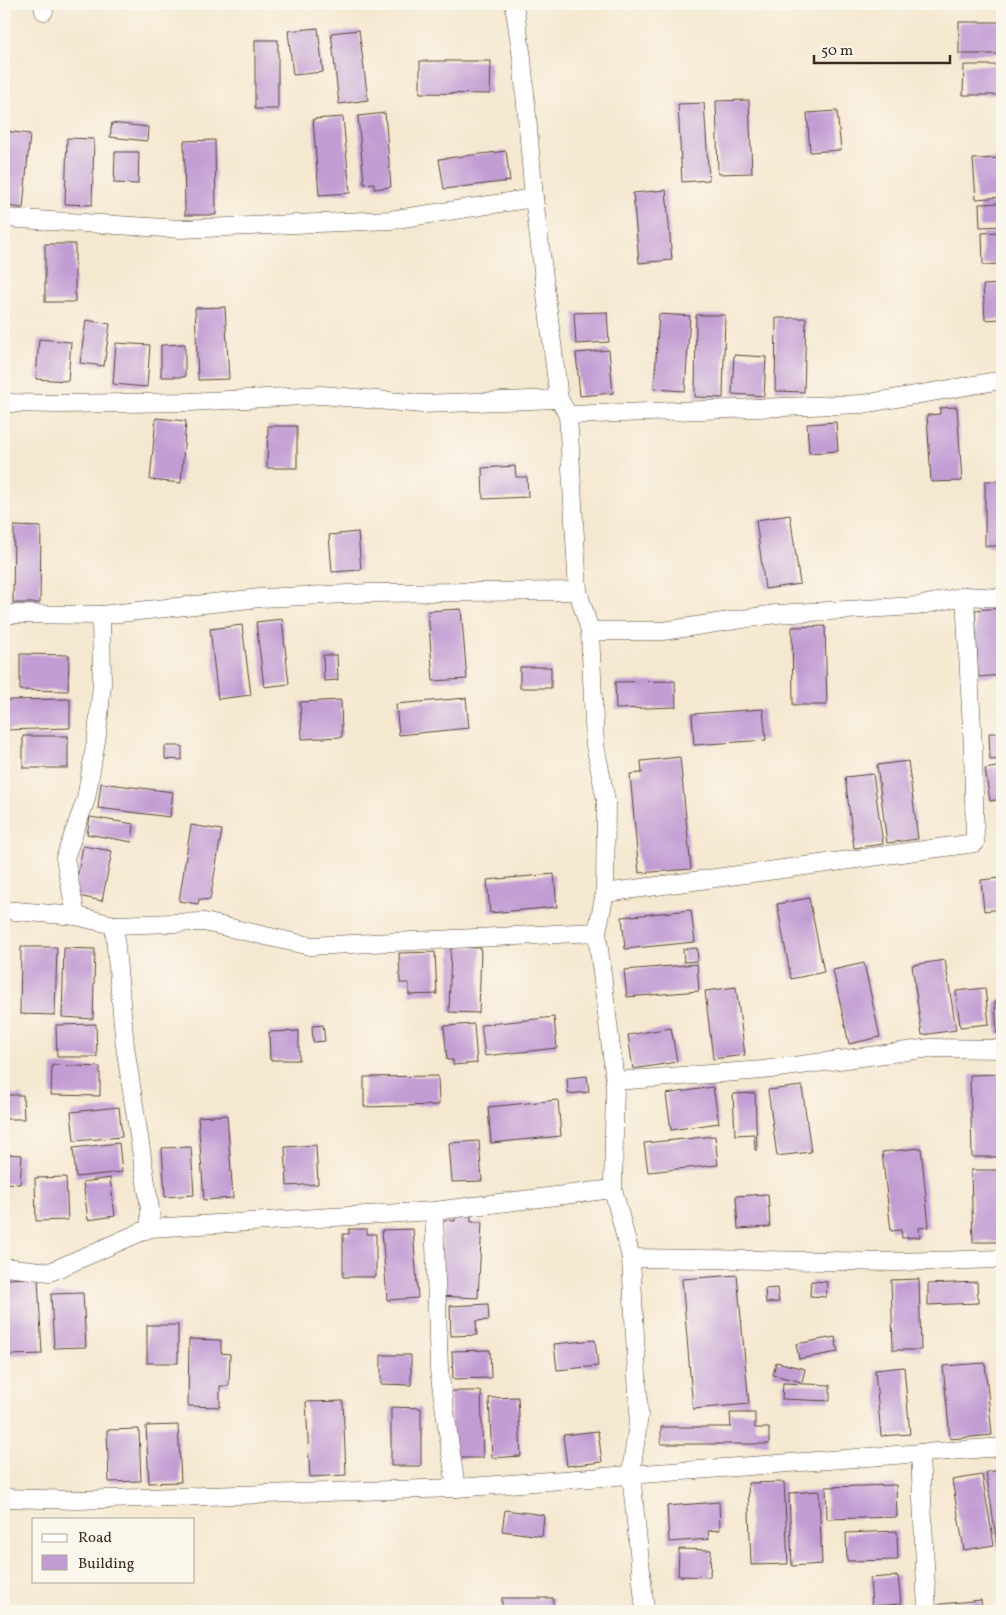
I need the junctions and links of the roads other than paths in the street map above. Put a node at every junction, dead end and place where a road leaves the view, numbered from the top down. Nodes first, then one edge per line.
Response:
1 (514, 4) edge
2 (534, 198) junction
3 (4, 218) edge
4 (1002, 380) edge
5 (559, 399) junction
6 (4, 403) edge
7 (568, 415) junction
8 (578, 591) junction
9 (965, 596) junction
10 (1002, 598) edge
11 (4, 614) edge
12 (101, 615) junction
13 (590, 631) junction
14 (605, 893) junction
15 (4, 910) edge
16 (76, 916) junction
17 (114, 925) junction
18 (596, 932) junction
19 (1002, 1049) edge
20 (615, 1081) junction
21 (613, 1189) junction
22 (434, 1211) junction
23 (150, 1228) junction
24 (631, 1258) junction
25 (1002, 1259) edge
26 (4, 1267) edge
27 (1002, 1447) edge
28 (920, 1453) junction
29 (631, 1474) junction
30 (456, 1488) junction
31 (4, 1498) edge
32 (645, 1611) edge
33 (927, 1611) edge

1 - 2 street
2 - 3 street
2 - 5 street
4 - 7 street
5 - 6 street
5 - 7 street
7 - 8 street
8 - 12 street
8 - 13 street
9 - 10 street
9 - 13 street
9 - 14 street
11 - 12 street
12 - 16 street
13 - 14 street
14 - 18 street
15 - 16 street
16 - 17 street
17 - 18 street
17 - 23 street
18 - 20 street
19 - 20 street
20 - 21 street
21 - 22 street
21 - 24 street
22 - 23 street
22 - 30 street
23 - 26 street
24 - 25 street
24 - 29 street
27 - 28 street
28 - 29 street
28 - 33 street
29 - 30 street
29 - 32 street
30 - 31 street

